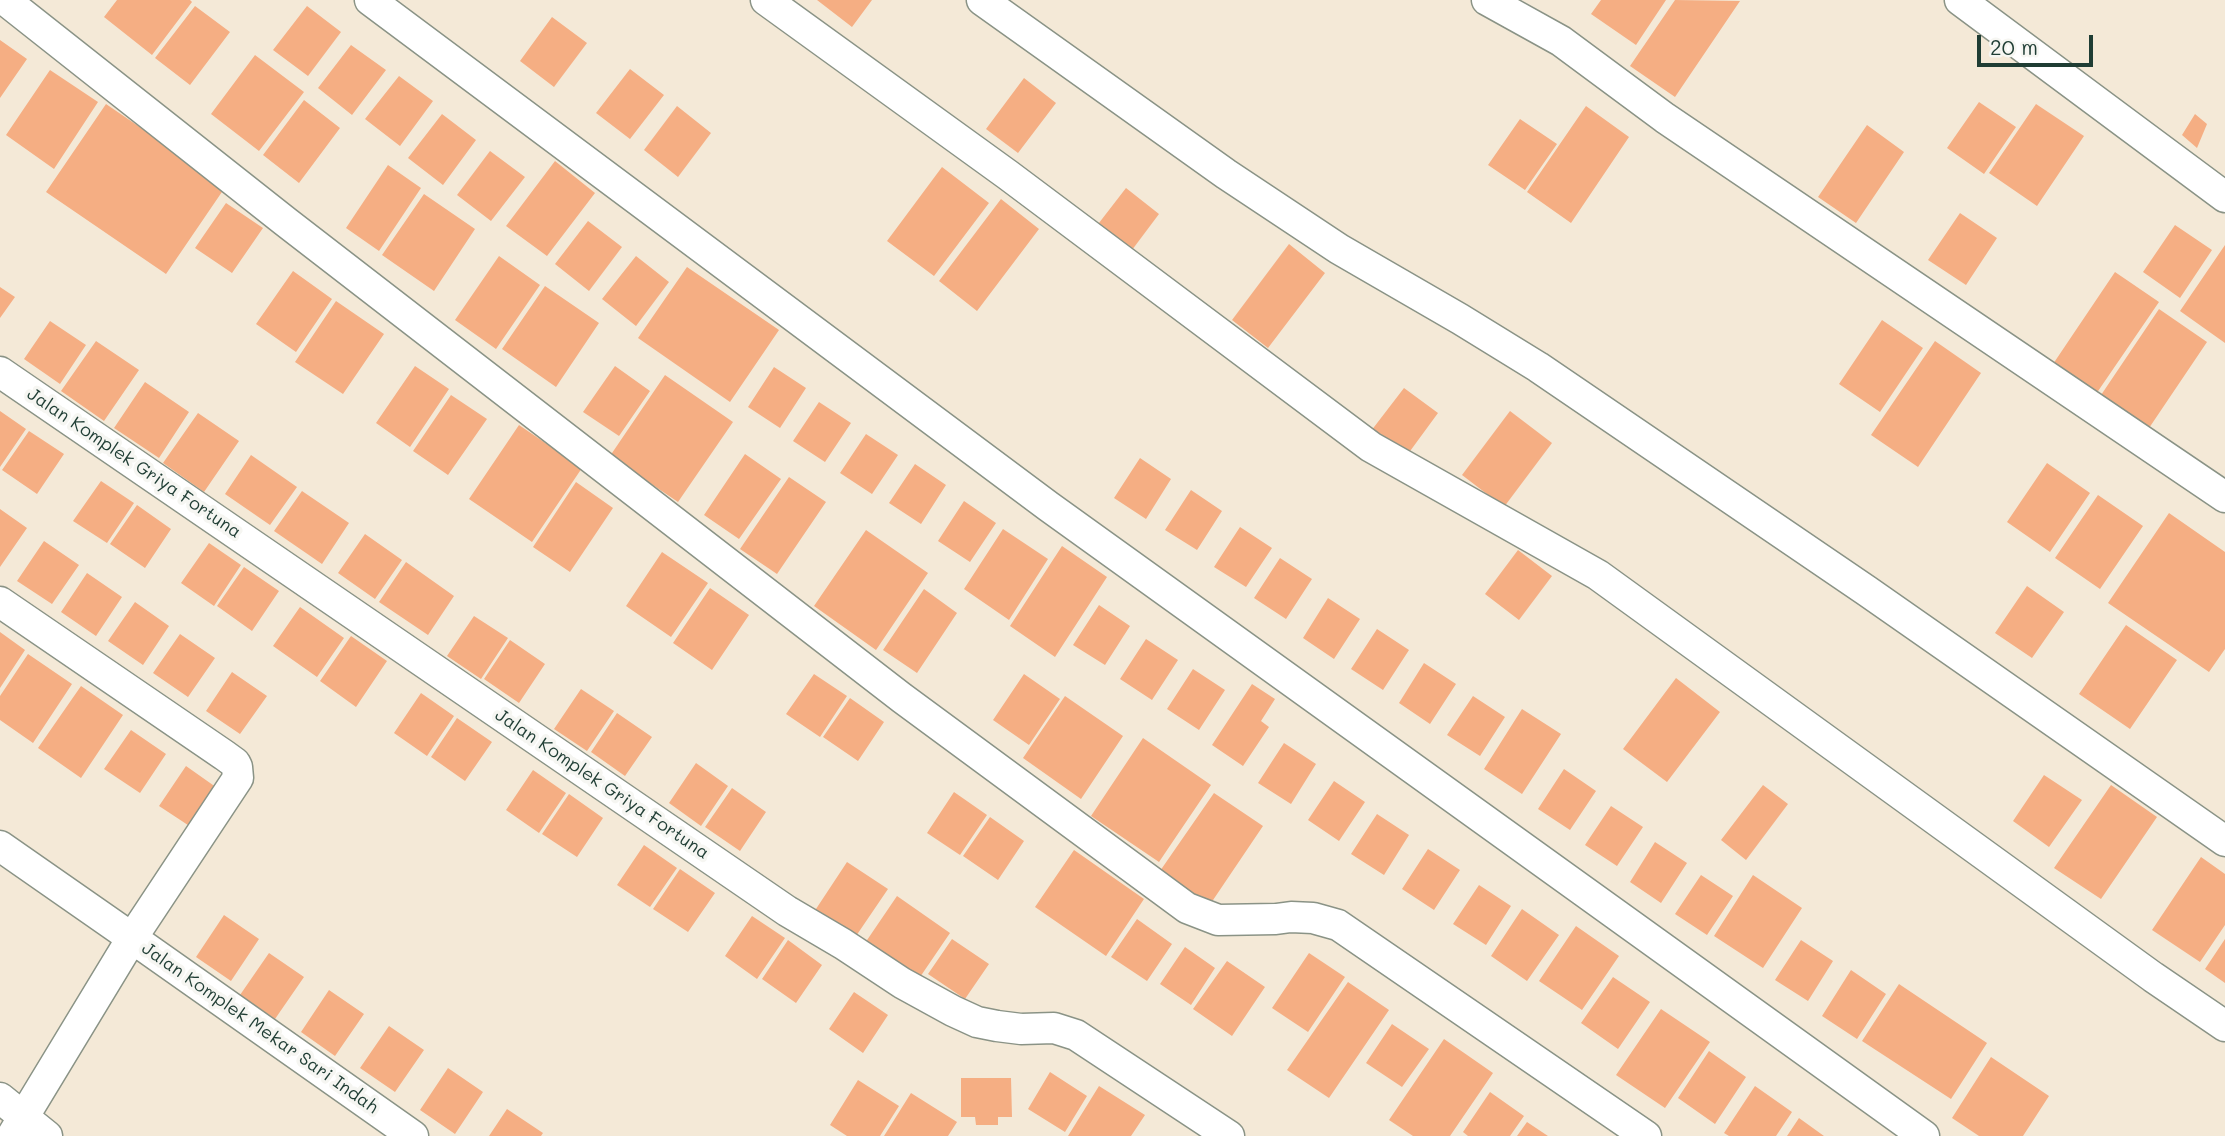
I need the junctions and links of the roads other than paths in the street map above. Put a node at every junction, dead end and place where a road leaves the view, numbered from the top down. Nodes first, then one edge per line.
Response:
1 (5, 0) edge
2 (370, 0) edge
3 (766, 0) edge
4 (982, 0) edge
5 (1487, 0) edge
6 (1960, 0) edge
7 (2225, 197) edge
8 (0, 372) edge
9 (2225, 497) edge
10 (0, 602) edge
11 (2225, 841) edge
12 (0, 846) edge
13 (132, 938) junction
14 (2225, 1026) edge
15 (0, 1098) edge
16 (19, 1126) edge
17 (47, 1136) edge
18 (412, 1136) edge
19 (1229, 1136) edge
20 (1646, 1136) edge
21 (1924, 1136) edge

1 - 20 street
2 - 21 street
3 - 14 street
4 - 11 street
5 - 9 street
6 - 7 street
8 - 19 street, Jalan Komplek Griya Fortuna
10 - 13 street, Jalan Komplek Mekar Sari Indah
12 - 13 street
13 - 16 street
13 - 18 street, Jalan Komplek Mekar Sari Indah
15 - 16 street
16 - 17 street

